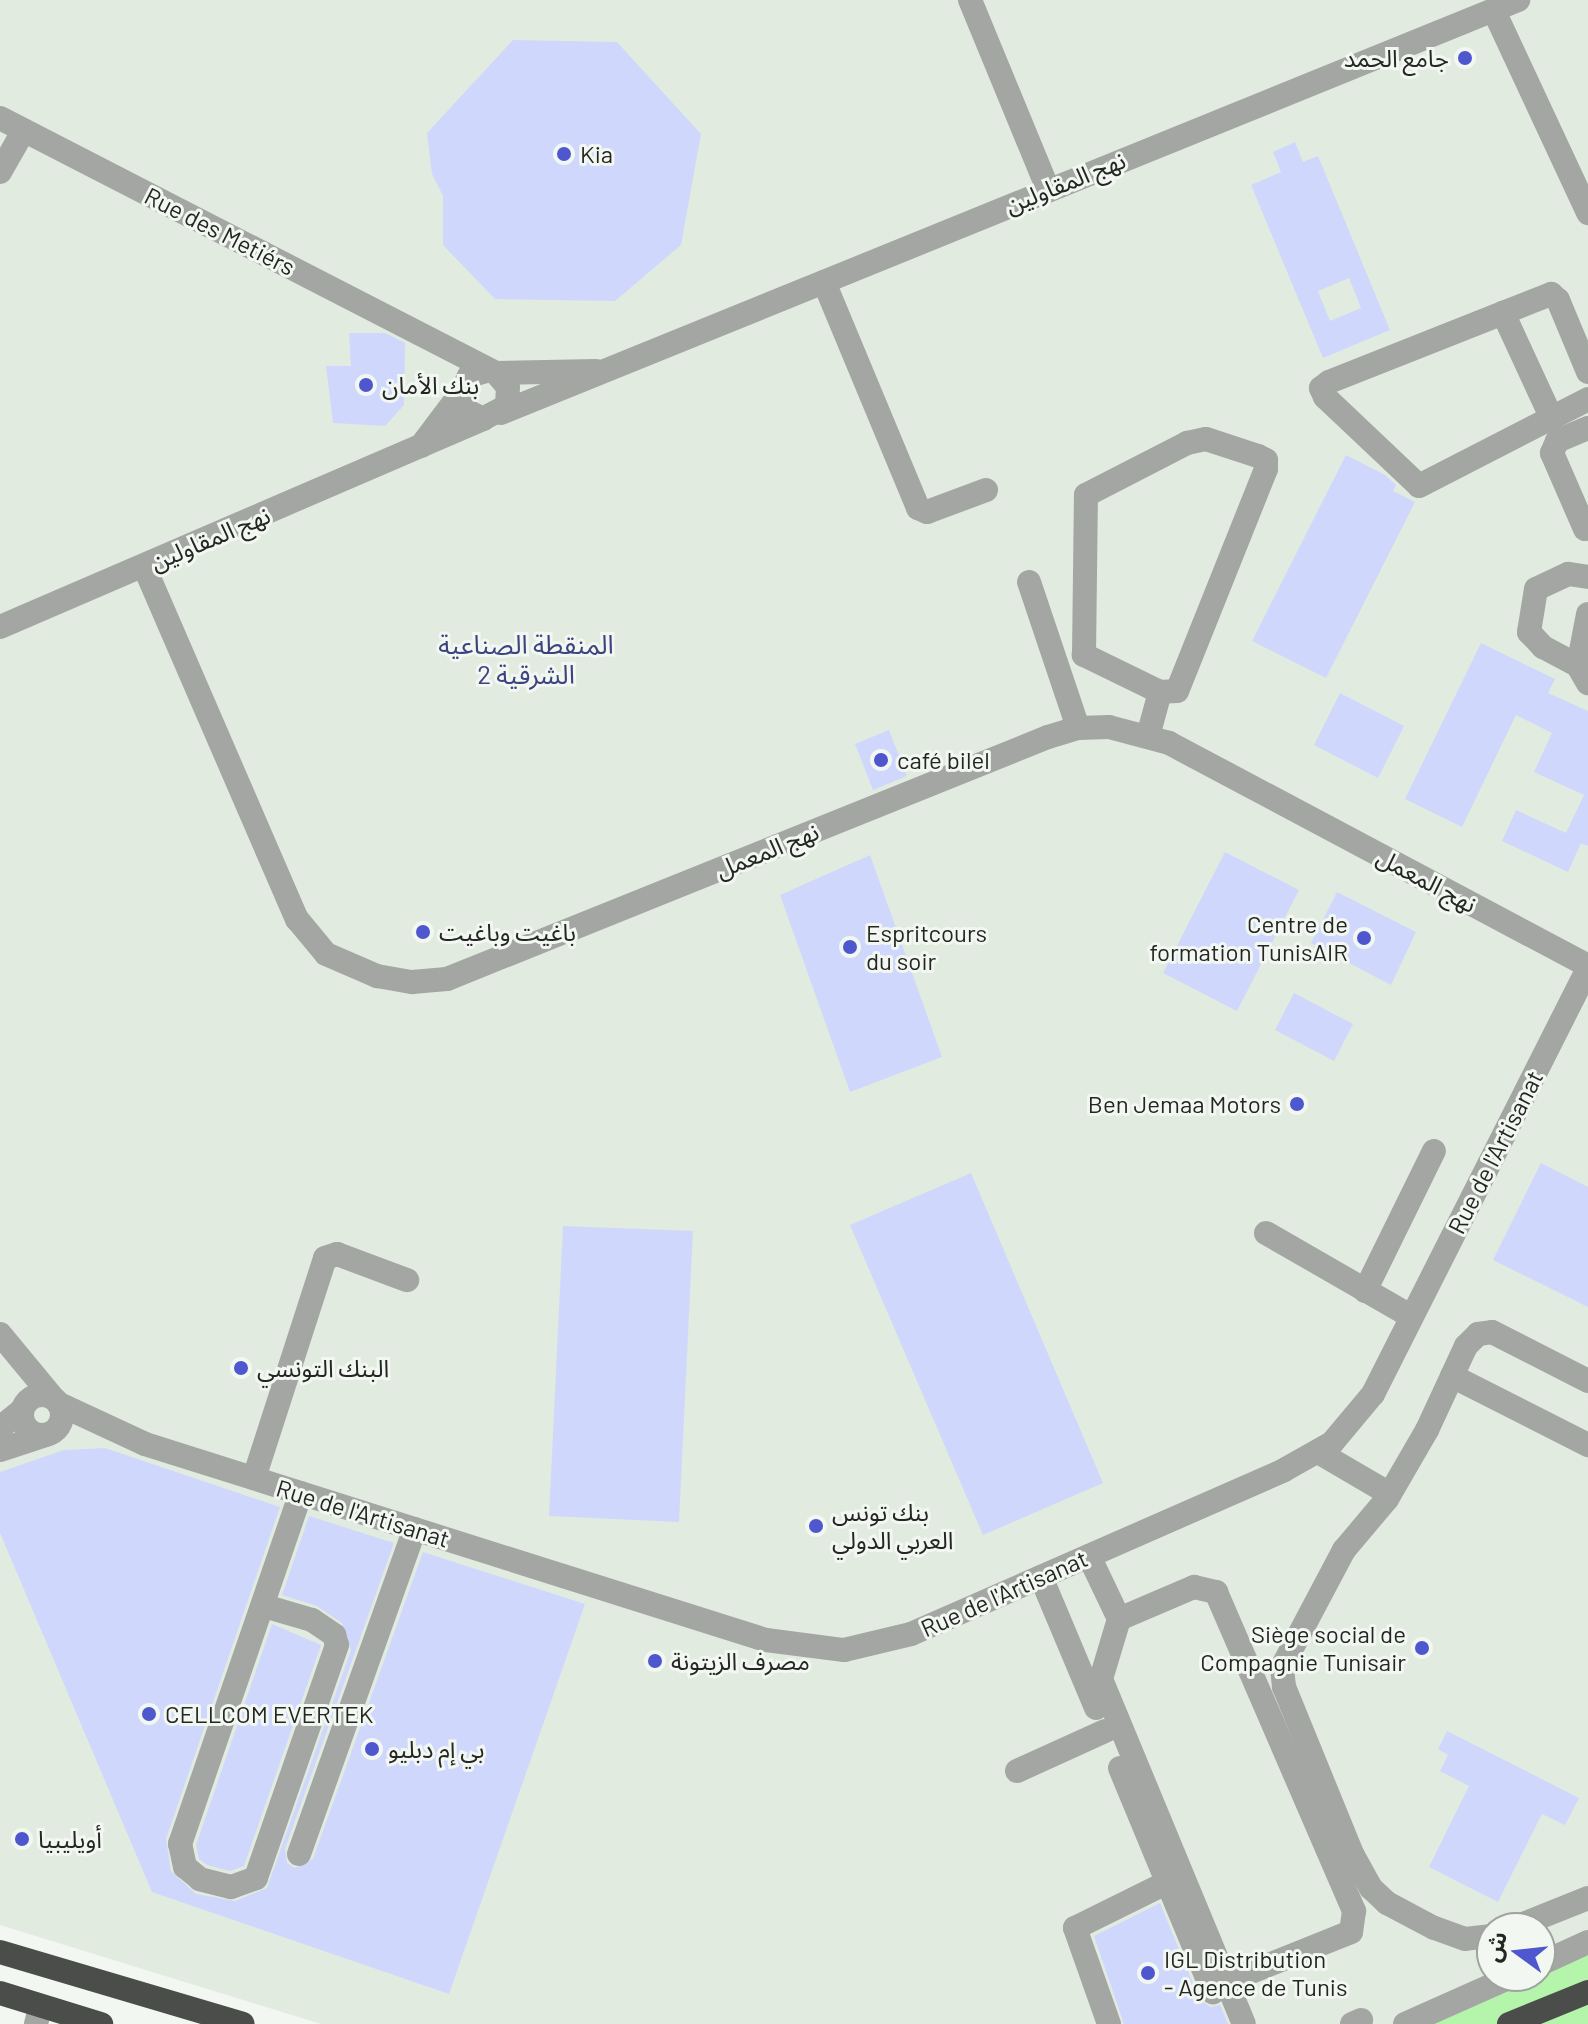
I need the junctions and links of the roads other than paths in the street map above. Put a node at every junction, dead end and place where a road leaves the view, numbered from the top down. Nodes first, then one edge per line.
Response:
1 (970, 0) edge
2 (1518, 0) edge
3 (1494, 11) junction
4 (0, 118) edge
5 (24, 130) junction
6 (0, 172) edge
7 (1048, 189) junction
8 (1588, 213) edge
9 (824, 282) junction
10 (1503, 313) junction
11 (440, 343) junction
12 (614, 371) junction
13 (491, 372) junction
14 (1588, 372) edge
15 (462, 388) junction
16 (1588, 399) edge
17 (492, 416) junction
18 (1552, 419) junction
19 (1588, 428) edge
20 (419, 448) junction
21 (986, 490) dead end
22 (1585, 529) dead end
23 (144, 566) junction
24 (1588, 577) edge
25 (1029, 582) dead end
26 (1588, 614) edge
27 (0, 627) edge
28 (1583, 675) edge
29 (1160, 692) junction
30 (1078, 728) junction
31 (1148, 736) junction
32 (1588, 967) edge
33 (1434, 1151) dead end
34 (1266, 1233) dead end
35 (407, 1280) dead end
36 (1365, 1291) junction
37 (1412, 1317) junction
38 (0, 1334) edge
39 (0, 1341) edge
40 (1452, 1376) junction
41 (1588, 1381) edge
42 (56, 1401) junction
43 (25, 1405) junction
44 (0, 1428) edge
45 (50, 1433) junction
46 (145, 1444) junction
47 (1588, 1445) edge
48 (0, 1450) edge
49 (1318, 1452) junction
50 (254, 1478) junction
51 (301, 1493) junction
52 (1390, 1494) junction
53 (415, 1529) junction
54 (1089, 1556) junction
55 (1041, 1577) junction
56 (264, 1606) junction
57 (1119, 1619) junction
58 (1105, 1731) junction
59 (1017, 1771) dead end
60 (299, 1854) dead end
61 (1166, 1883) junction
62 (1588, 1898) edge
63 (1553, 1912) edge
64 (1476, 1938) edge
65 (1588, 1942) edge
66 (0, 1952) edge
67 (1556, 1957) edge
68 (1226, 1982) junction
69 (1477, 1992) edge
70 (1588, 1992) edge
71 (0, 1993) edge
72 (39, 2015) edge
73 (101, 2024) edge
74 (243, 2024) edge
75 (1109, 2024) edge
76 (1227, 2024) edge
77 (1244, 2024) edge
78 (1405, 2024) edge
79 (1509, 2024) edge

1 - 7 street
2 - 3 street, نهج المقاولين
3 - 7 street, نهج المقاولين
3 - 8 street
4 - 5 street, Rue des Metiérs
5 - 6 street
5 - 11 street, Rue des Metiérs
7 - 9 street, نهج المقاولين
9 - 12 street, نهج المقاولين
9 - 21 street
10 - 14 street
10 - 18 street
10 - 18 street
11 - 13 street, Rue des Metiérs
11 - 15 street
12 - 13 street, نهج المقاولين
12 - 17 street, نهج المقاولين
13 - 15 street
13 - 17 street
15 - 17 street
15 - 20 street, نهج المقاولين
16 - 18 street
17 - 20 street, نهج المقاولين
19 - 22 street
20 - 23 street, نهج المقاولين
23 - 27 street, نهج المقاولين
23 - 30 street, نهج المعمل
24 - 28 street
25 - 30 street
26 - 28 street
29 - 29 street
29 - 31 street
30 - 31 street, نهج المعمل
31 - 32 street, نهج المعمل
32 - 37 street, Rue de l'Artisanat
33 - 36 street
34 - 36 street
35 - 50 street
36 - 37 street
37 - 49 street, Rue de l'Artisanat
38 - 42 street, Rue de l'Artisanat
39 - 43 street
40 - 41 street
40 - 47 street
40 - 52 street
42 - 43 street
42 - 45 street
42 - 46 street, Rue de l'Artisanat
43 - 44 street
43 - 45 street
45 - 46 street, Rue de l'Artisanat
45 - 48 street
46 - 50 street, Rue de l'Artisanat
49 - 52 street
49 - 54 street, Rue de l'Artisanat
50 - 51 street, Rue de l'Artisanat
51 - 53 street, Rue de l'Artisanat
51 - 56 street
52 - 64 street
53 - 55 street, Rue de l'Artisanat
53 - 60 street
54 - 55 street, Rue de l'Artisanat
54 - 57 street
55 - 58 street
56 - 56 street
57 - 68 street
57 - 68 street
58 - 59 street
58 - 61 street
61 - 75 street
61 - 76 street
62 - 63 street
65 - 67 street
66 - 74 highway
68 - 77 street
69 - 78 street
70 - 79 highway
71 - 72 highway
72 - 73 highway

